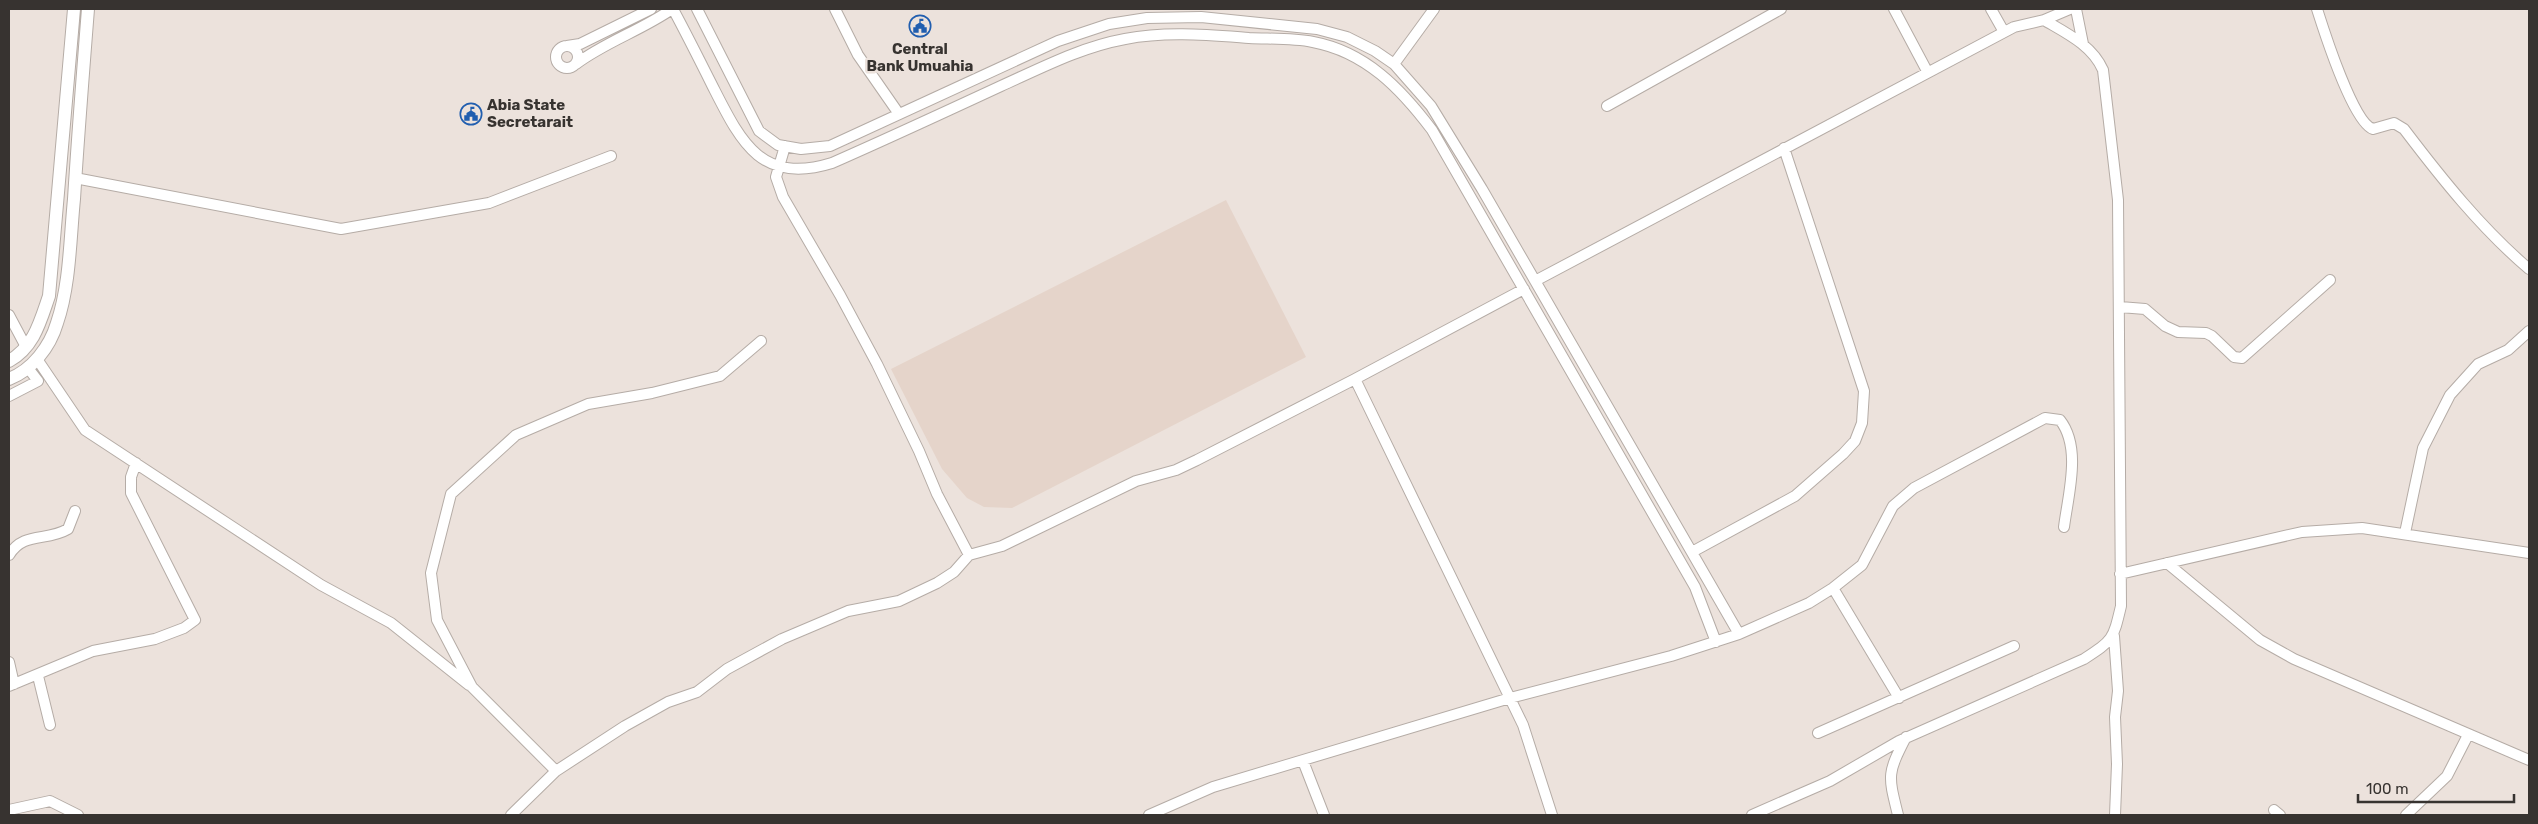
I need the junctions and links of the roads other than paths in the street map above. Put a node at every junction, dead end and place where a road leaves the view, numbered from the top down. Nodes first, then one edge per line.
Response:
1 (74, 9) edge
2 (88, 9) edge
3 (651, 9) edge
4 (673, 9) edge
5 (697, 9) edge
6 (835, 9) edge
7 (1212, 9) edge
8 (1434, 9) edge
9 (1781, 9) edge
10 (1894, 9) edge
11 (1991, 9) edge
12 (2070, 9) edge
13 (2076, 9) edge
14 (2317, 9) edge
15 (1216, 19) junction
16 (2044, 20) junction
17 (2004, 32) junction
18 (2083, 44) junction
19 (567, 46) junction
20 (576, 64) junction
21 (1394, 64) junction
22 (1927, 71) junction
23 (1607, 106) dead end
24 (899, 114) junction
25 (785, 146) junction
26 (1784, 148) junction
27 (611, 156) dead end
28 (779, 166) junction
29 (75, 178) junction
30 (1478, 181) junction
31 (1465, 188) junction
32 (2529, 269) edge
33 (2330, 280) dead end
34 (1535, 281) junction
35 (1524, 289) junction
36 (2120, 307) junction
37 (9, 315) edge
38 (2529, 331) edge
39 (761, 341) dead end
40 (26, 347) junction
41 (9, 361) edge
42 (32, 363) junction
43 (9, 379) edge
44 (1355, 379) junction
45 (9, 396) edge
46 (1636, 456) junction
47 (1624, 463) junction
48 (136, 464) junction
49 (75, 511) dead end
50 (2064, 527) dead end
51 (2405, 533) junction
52 (1692, 552) junction
53 (2529, 554) edge
54 (9, 555) edge
55 (969, 556) junction
56 (2167, 563) junction
57 (2120, 574) junction
58 (1833, 588) junction
59 (1739, 634) junction
60 (2114, 636) junction
61 (1716, 642) junction
62 (2014, 646) dead end
63 (9, 662) edge
64 (38, 676) junction
65 (12, 685) edge
66 (472, 687) junction
67 (1510, 698) junction
68 (1899, 698) junction
69 (50, 725) dead end
70 (1818, 733) dead end
71 (2468, 735) junction
72 (1906, 737) junction
73 (1303, 760) junction
74 (2529, 760) edge
75 (556, 771) junction
76 (9, 810) edge
77 (78, 815) edge
78 (512, 815) edge
79 (1149, 815) edge
80 (1324, 815) edge
81 (1552, 815) edge
82 (1752, 815) edge
83 (1898, 815) edge
84 (2115, 815) edge
85 (2406, 815) edge

1 - 40 street
2 - 29 street
3 - 19 street
4 - 20 street
4 - 28 street
5 - 25 street
6 - 24 street
7 - 15 street
8 - 21 street
9 - 23 street
10 - 22 street
11 - 17 street
12 - 16 street
13 - 18 street
14 - 32 street
15 - 21 street
15 - 24 street
16 - 17 street
16 - 18 street
17 - 22 street
18 - 36 street
19 - 20 street
19 - 20 street
21 - 30 street
22 - 26 street
24 - 25 street
25 - 28 street
26 - 34 street
26 - 52 street
27 - 29 street
28 - 31 street
28 - 55 street
29 - 42 street
30 - 31 street
30 - 34 street
31 - 35 street
33 - 36 street
34 - 46 street
35 - 44 street
35 - 47 street
36 - 57 street
37 - 40 street
38 - 51 street
39 - 66 street
40 - 41 street
42 - 43 street
42 - 45 street
42 - 48 street
44 - 55 street
44 - 67 street
46 - 47 street
46 - 52 street
47 - 61 street
48 - 64 street
48 - 66 street
49 - 54 street
50 - 58 street
51 - 53 street
51 - 56 street
52 - 59 street
55 - 75 street
56 - 57 street
56 - 71 street
57 - 60 street
58 - 59 street
58 - 68 street
59 - 61 street
60 - 72 street
60 - 84 street
61 - 67 street
62 - 68 street
63 - 65 street
64 - 65 street
64 - 69 street
66 - 75 street
67 - 73 street
67 - 81 street
68 - 70 street
71 - 74 street
71 - 85 street
72 - 82 street
72 - 83 street
73 - 79 street
73 - 80 street
75 - 78 street
76 - 77 street

